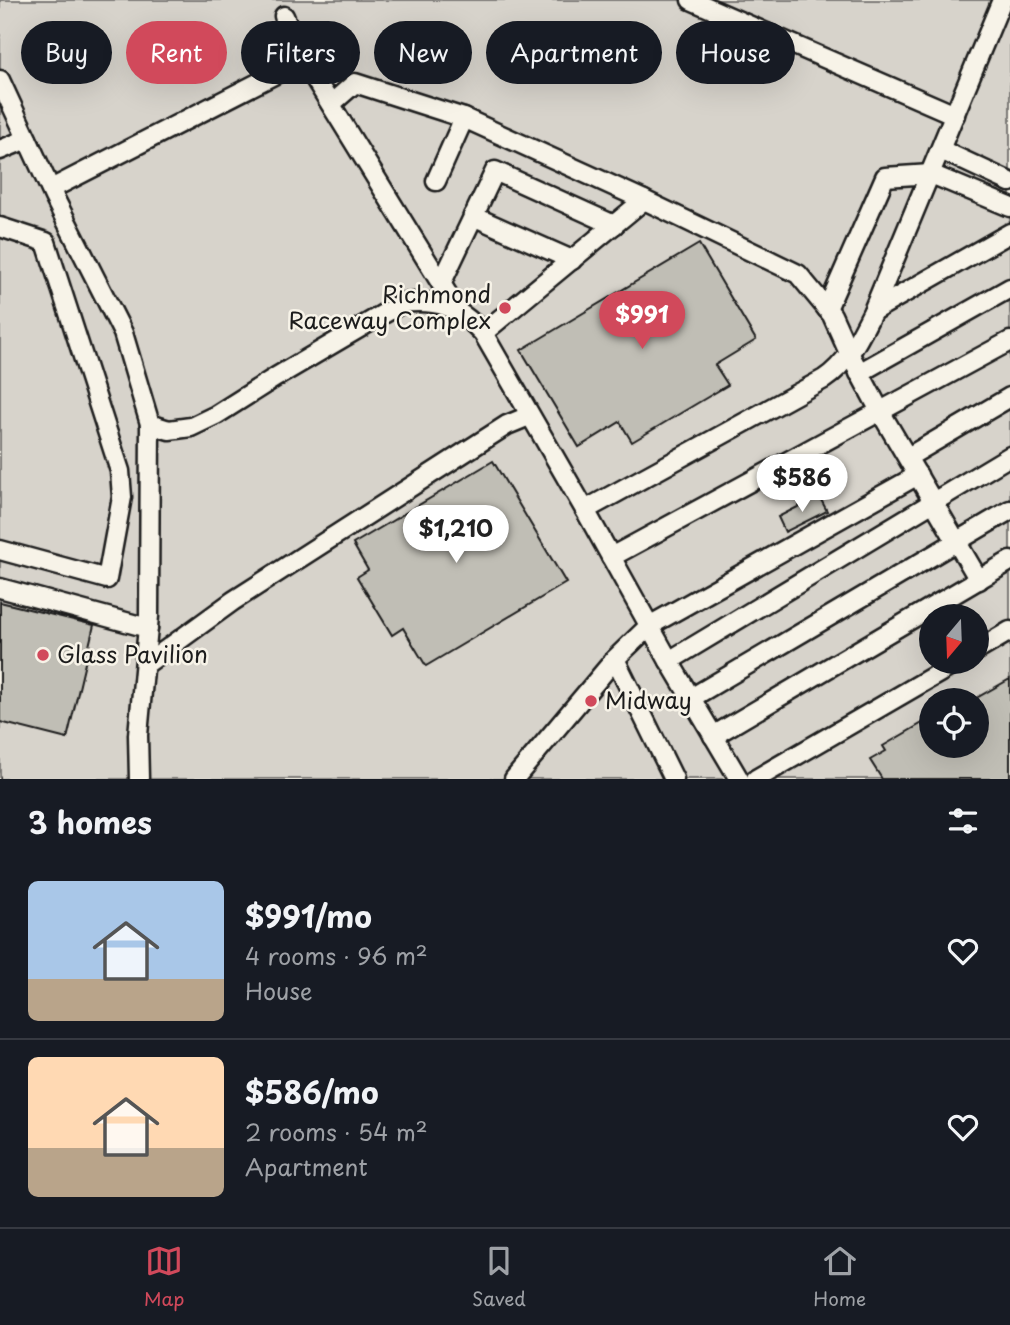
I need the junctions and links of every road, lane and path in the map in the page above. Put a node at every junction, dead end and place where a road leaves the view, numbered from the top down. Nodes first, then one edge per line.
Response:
1 (691, 0) edge
2 (1002, 0) edge
3 (284, 16) dead end
4 (286, 21) edge
5 (0, 80) edge
6 (256, 84) edge
7 (318, 84) edge
8 (331, 104) junction
9 (955, 115) junction
10 (464, 118) junction
11 (27, 139) junction
12 (0, 150) edge
13 (940, 150) junction
14 (931, 173) junction
15 (436, 181) dead end
16 (1010, 182) edge
17 (51, 189) junction
18 (644, 200) junction
19 (1010, 207) edge
20 (473, 216) junction
21 (614, 225) junction
22 (0, 228) edge
23 (1010, 233) edge
24 (572, 260) junction
25 (442, 282) junction
26 (1010, 288) edge
27 (827, 309) junction
28 (458, 311) junction
29 (873, 311) junction
30 (483, 333) junction
31 (1010, 341) edge
32 (850, 355) junction
33 (859, 373) junction
34 (1010, 397) edge
35 (881, 413) junction
36 (529, 416) junction
37 (150, 424) junction
38 (1010, 456) edge
39 (908, 457) junction
40 (918, 475) junction
41 (934, 502) junction
42 (586, 510) junction
43 (1010, 510) edge
44 (957, 542) junction
45 (0, 550) edge
46 (611, 557) junction
47 (1010, 561) edge
48 (978, 580) junction
49 (0, 588) edge
50 (649, 626) junction
51 (148, 628) junction
52 (1010, 631) edge
53 (989, 643) edge
54 (615, 659) junction
55 (669, 661) junction
56 (145, 665) junction
57 (937, 674) edge
58 (691, 698) junction
59 (713, 736) junction
60 (139, 779) edge
61 (514, 779) edge
62 (674, 779) edge
63 (739, 779) edge
64 (756, 779) edge

1 - 9 street
2 - 9 street
3 - 4 street
5 - 11 street
6 - 17 street
7 - 8 street
8 - 10 street
8 - 25 street
9 - 13 street
10 - 15 street
10 - 18 street
11 - 12 street
11 - 17 street
13 - 14 street
13 - 16 street
14 - 19 street
14 - 27 street
14 - 29 street
17 - 37 street
18 - 21 street
18 - 27 street
20 - 21 street
20 - 24 street
20 - 25 street
21 - 24 street
22 - 45 street
23 - 29 street
24 - 30 street
25 - 28 street
26 - 33 street
27 - 32 street
28 - 30 street
28 - 37 street
29 - 32 street
30 - 36 street
31 - 35 street
32 - 33 street
32 - 42 street
33 - 35 street
34 - 39 street
35 - 39 street
35 - 46 street
36 - 42 street
36 - 56 street
37 - 51 street
38 - 41 street
39 - 40 street
40 - 41 street
40 - 50 street
41 - 44 street
41 - 55 street
42 - 46 street
43 - 44 street
44 - 48 street
44 - 58 street
46 - 50 street
47 - 48 street
48 - 59 street
49 - 51 street
50 - 54 street
50 - 55 street
51 - 56 street
52 - 53 street
54 - 61 street
54 - 62 street
55 - 58 street
56 - 60 street
57 - 64 street
58 - 59 street
59 - 63 street

